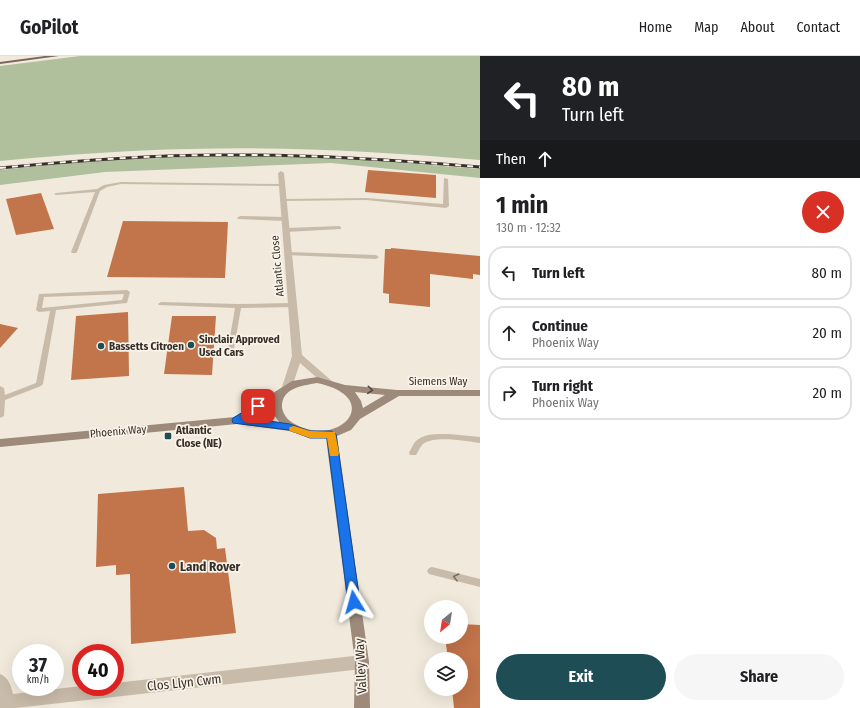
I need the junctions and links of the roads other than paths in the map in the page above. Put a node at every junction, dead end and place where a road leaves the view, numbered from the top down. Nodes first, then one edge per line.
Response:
1 (58, 56) edge
2 (0, 63) edge
3 (281, 173) dead end
4 (446, 178) dead end
5 (282, 185) junction
6 (98, 190) junction
7 (56, 194) dead end
8 (284, 200) junction
9 (240, 218) dead end
10 (285, 219) junction
11 (339, 228) dead end
12 (286, 230) junction
13 (74, 252) dead end
14 (288, 254) junction
15 (376, 257) dead end
16 (160, 304) dead end
17 (293, 305) junction
18 (238, 306) junction
19 (53, 309) junction
20 (230, 354) dead end
21 (297, 356) junction
22 (328, 382) junction
23 (0, 388) edge
24 (344, 388) junction
25 (283, 390) junction
26 (397, 393) junction
27 (480, 393) edge
28 (2, 399) junction
29 (0, 416) edge
30 (357, 416) junction
31 (237, 420) junction
32 (290, 427) junction
33 (331, 434) junction
34 (480, 440) edge
35 (0, 443) edge
36 (413, 453) dead end
37 (432, 571) dead end
38 (480, 583) edge
39 (362, 662) junction
40 (0, 681) edge
41 (4, 705) edge
42 (362, 708) edge

1 - 2 main road
3 - 5 street, Atlantic Close
4 - 8 lane
5 - 6 lane
5 - 8 street, Atlantic Close
6 - 7 lane
6 - 13 lane
8 - 10 street, Atlantic Close
9 - 10 lane
10 - 12 street, Atlantic Close
11 - 12 lane
12 - 14 street, Atlantic Close
14 - 15 lane
14 - 17 street, Atlantic Close
16 - 18 lane
17 - 18 lane
17 - 21 street, Atlantic Close
18 - 20 lane
19 - 19 lane
19 - 28 lane
21 - 22 street
21 - 25 street, Atlantic Close
22 - 24 street
22 - 25 street
23 - 28 lane
24 -> 26 street, Siemens Way
24 - 30 street
25 - 31 street, Phoenix Way
25 - 32 street
26 - 27 street, Siemens Way
26 - 30 street, Siemens Way
28 - 29 lane
30 - 33 street
31 - 32 street, Phoenix Way
31 - 35 street, Phoenix Way
32 - 33 street
33 - 39 street, Valley Way
34 - 36 lane
38 -> 37 lane
39 - 41 street, Clos Llyn Cwm
39 - 42 street, Valley Way
40 - 41 street, Clos Llyn Cwm

